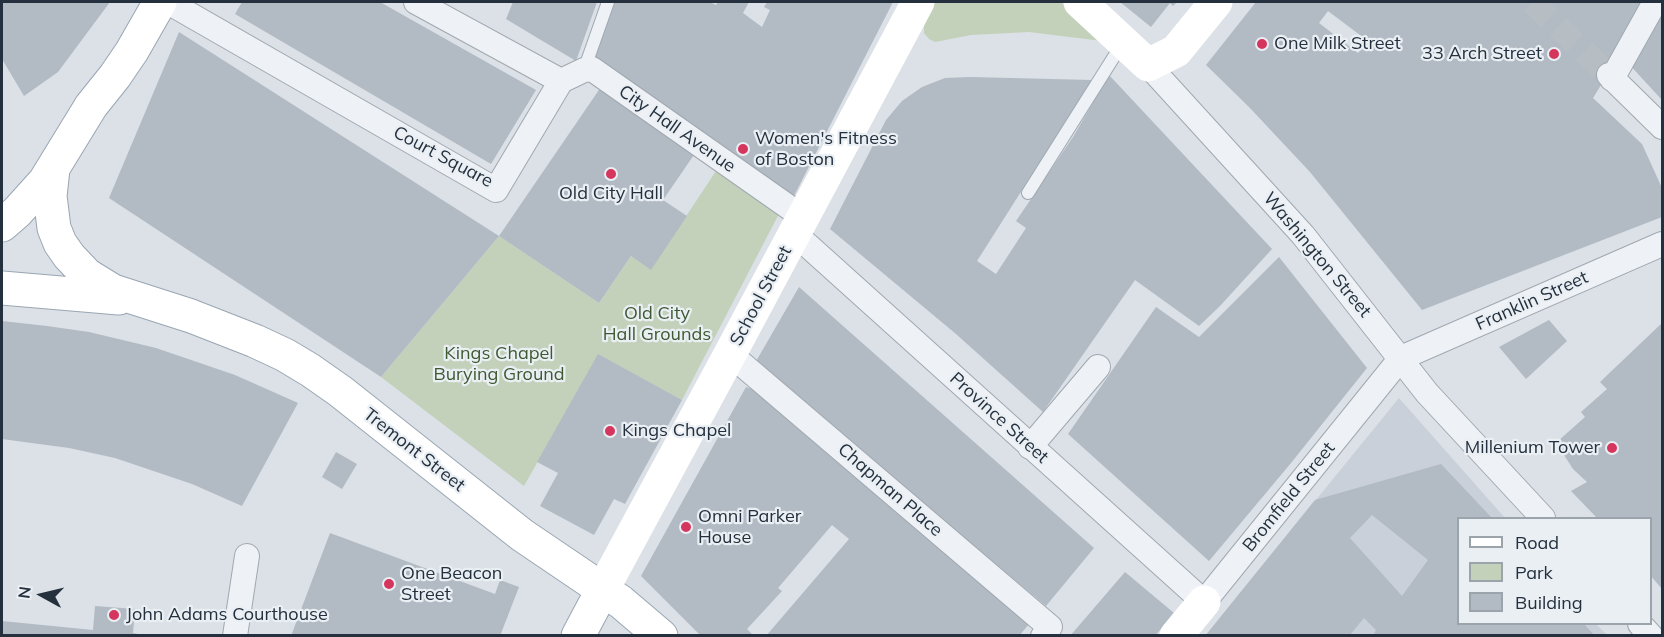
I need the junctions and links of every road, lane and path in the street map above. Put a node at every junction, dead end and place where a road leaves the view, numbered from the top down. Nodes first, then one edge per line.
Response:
1 (160, 2) edge
2 (168, 2) edge
3 (416, 2) edge
4 (608, 2) edge
5 (918, 2) edge
6 (1080, 2) edge
7 (1216, 2) edge
8 (1655, 2) edge
9 (1123, 43) junction
10 (1148, 64) junction
11 (584, 70) junction
12 (561, 81) junction
13 (1662, 127) edge
14 (53, 169) junction
15 (1028, 193) dead end
16 (792, 221) junction
17 (2, 225) edge
18 (1662, 244) edge
19 (2, 288) edge
20 (147, 303) junction
21 (730, 354) junction
22 (1401, 358) junction
23 (1098, 367) dead end
24 (1030, 447) junction
25 (1541, 517) edge
26 (247, 556) dead end
27 (603, 589) junction
28 (1204, 602) junction
29 (1046, 631) edge
30 (235, 636) edge
31 (578, 636) edge
32 (661, 636) edge
33 (1176, 636) edge

1 - 14 main road
2 - 12 street, Court Square
3 - 12 street
4 - 11 lane
5 - 16 main road, School Street
6 - 9 main road, Washington Street
7 - 10 main road
8 - 13 street
9 - 10 main road, Washington Street
9 - 15 lane
10 - 22 street, Washington Street
11 - 12 street
11 - 16 street, City Hall Avenue
14 - 17 main road
14 - 20 main road
16 - 21 main road, School Street
16 - 24 street, Province Street
18 - 22 street, Franklin Street
19 - 20 main road
20 - 27 main road, Tremont Street
21 - 27 main road, School Street
21 - 29 street, Chapman Place
22 - 25 street, Washington Street
22 - 28 street, Bromfield Street
23 - 24 street
24 - 28 street, Province Street
26 - 30 street
27 - 31 main road, School Street
27 - 32 main road, Tremont Street
28 - 33 main road, Bromfield Street

